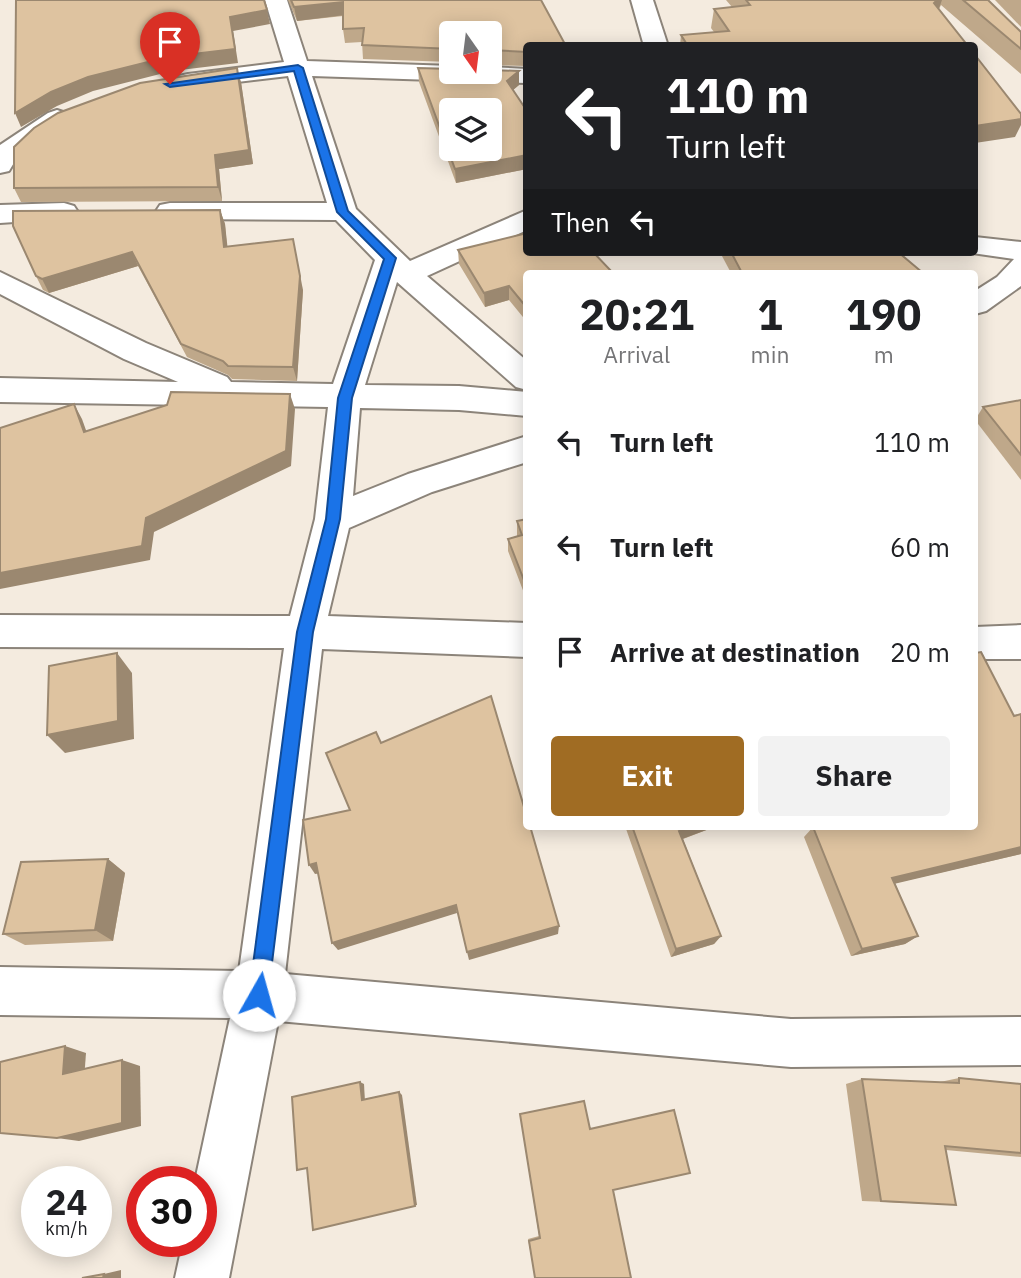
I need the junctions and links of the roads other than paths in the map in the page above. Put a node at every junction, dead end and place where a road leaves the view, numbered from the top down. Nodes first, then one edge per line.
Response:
1 (276, 0) edge
2 (642, 0) edge
3 (655, 42) edge
4 (298, 68) junction
5 (523, 76) edge
6 (170, 84) edge
7 (77, 110) edge
8 (0, 165) edge
9 (93, 211) edge
10 (148, 211) edge
11 (342, 212) junction
12 (0, 214) edge
13 (523, 220) edge
14 (978, 246) edge
15 (1021, 251) edge
16 (398, 266) junction
17 (0, 282) edge
18 (1016, 285) edge
19 (978, 303) edge
20 (523, 375) edge
21 (0, 390) edge
22 (234, 393) junction
23 (345, 398) junction
24 (523, 404) edge
25 (523, 450) edge
26 (333, 519) junction
27 (0, 631) edge
28 (305, 632) junction
29 (523, 640) edge
30 (1021, 642) edge
31 (978, 643) edge
32 (0, 991) edge
33 (259, 995) junction
34 (1021, 1041) edge
35 (202, 1278) edge

1 - 4 street
2 - 3 street
4 - 5 street
4 - 6 street
4 - 11 street
7 - 8 street
9 - 12 street
10 - 11 street
11 - 16 street
13 - 16 street
14 - 15 street
16 - 20 street
16 - 23 street
17 - 22 street
18 - 19 street
21 - 22 street
22 - 23 street
23 - 24 street
23 - 26 street
25 - 26 street
26 - 28 street
27 - 28 street
28 - 29 street
28 - 33 street
30 - 31 street
32 - 33 street
33 - 34 street
33 - 35 street

